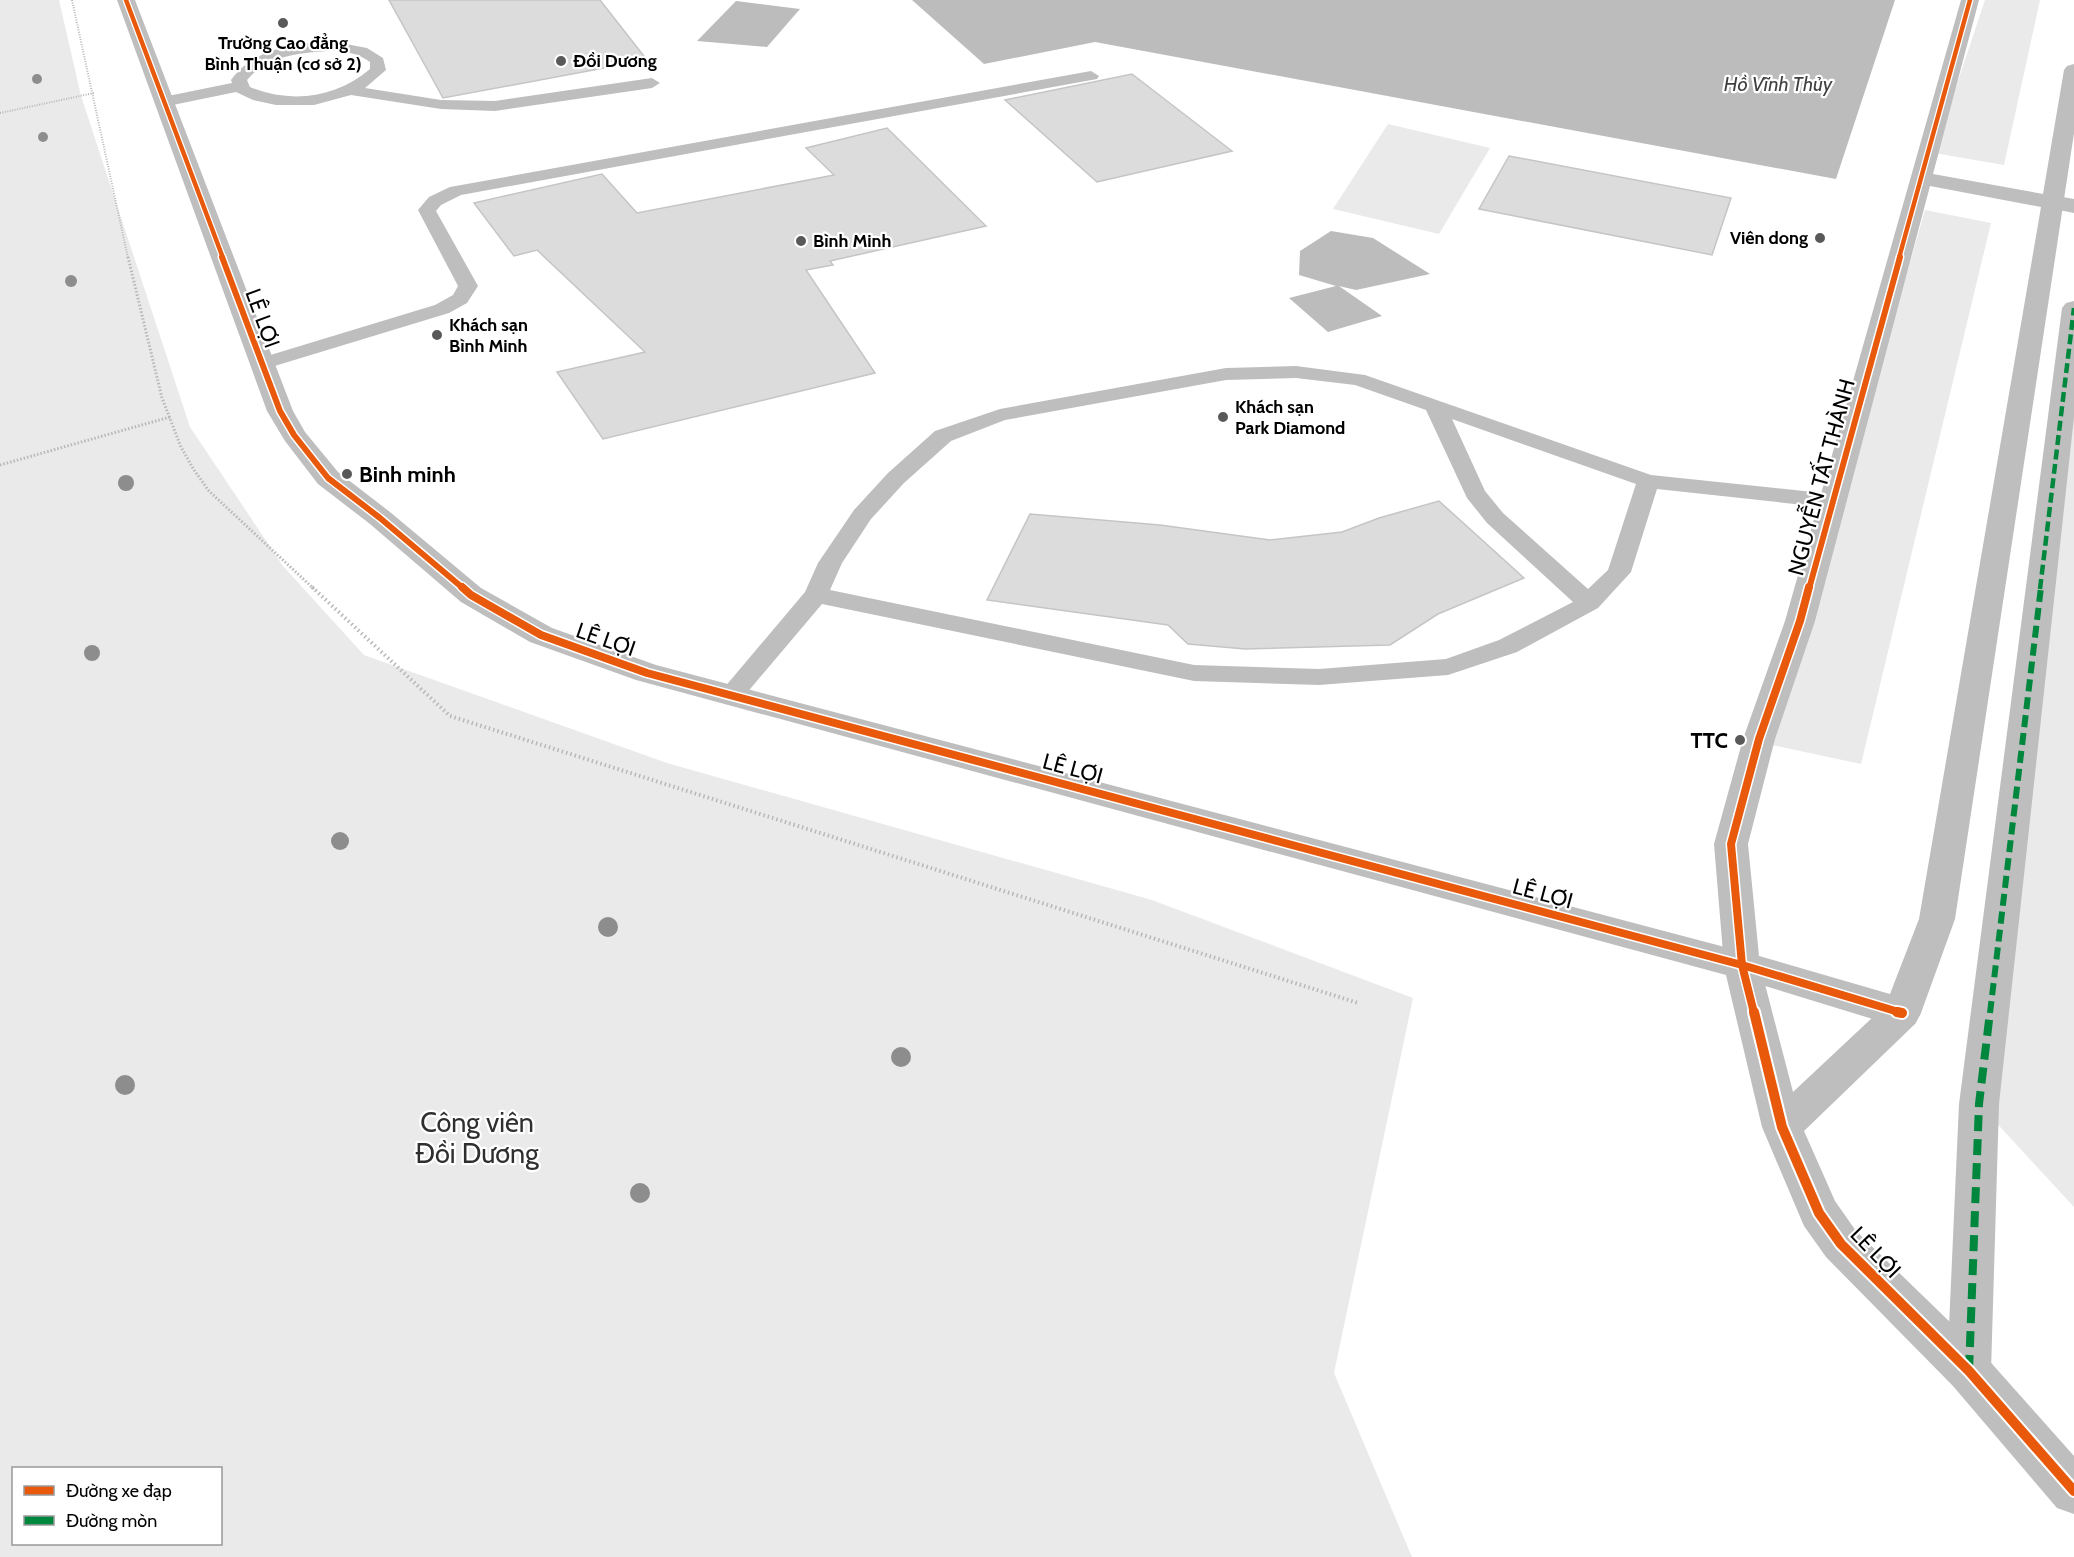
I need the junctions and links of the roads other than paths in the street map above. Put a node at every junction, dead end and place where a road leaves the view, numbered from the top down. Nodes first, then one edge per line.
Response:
1 (126, 0) edge
2 (1970, 0) edge
3 (2074, 70) edge
4 (1091, 76) dead end
5 (652, 83) dead end
6 (242, 86) junction
7 (351, 90) junction
8 (163, 102) junction
9 (1921, 178) junction
10 (2063, 204) edge
11 (2074, 308) edge
12 (261, 364) junction
13 (1435, 406) junction
14 (1648, 481) junction
15 (1832, 501) junction
16 (816, 595) junction
17 (1589, 603) junction
18 (731, 695) junction
19 (1742, 965) junction
20 (1902, 1013) junction
21 (1782, 1127) junction
22 (1969, 1371) junction
23 (2074, 1491) edge

1 - 8 street, LÊ LỢI
2 - 9 street, NGUYỄN TẤT THÀNH
3 - 10 street
4 - 12 lane
5 - 7 lane
6 - 7 lane
6 - 7 lane
6 - 8 lane
8 - 12 street, LÊ LỢI
9 - 10 street
9 - 15 street, NGUYỄN TẤT THÀNH
10 - 20 street
11 - 22 street
12 - 18 street, LÊ LỢI
13 - 14 lane
13 - 16 lane
13 - 17 lane
14 - 15 lane
14 - 17 lane
15 - 19 street, NGUYỄN TẤT THÀNH
16 - 17 lane
16 - 18 lane
18 - 19 street, LÊ LỢI
19 - 20 street
19 - 21 street, LÊ LỢI
20 - 21 street
21 - 22 street, LÊ LỢI
22 - 23 street, LÊ LỢI

